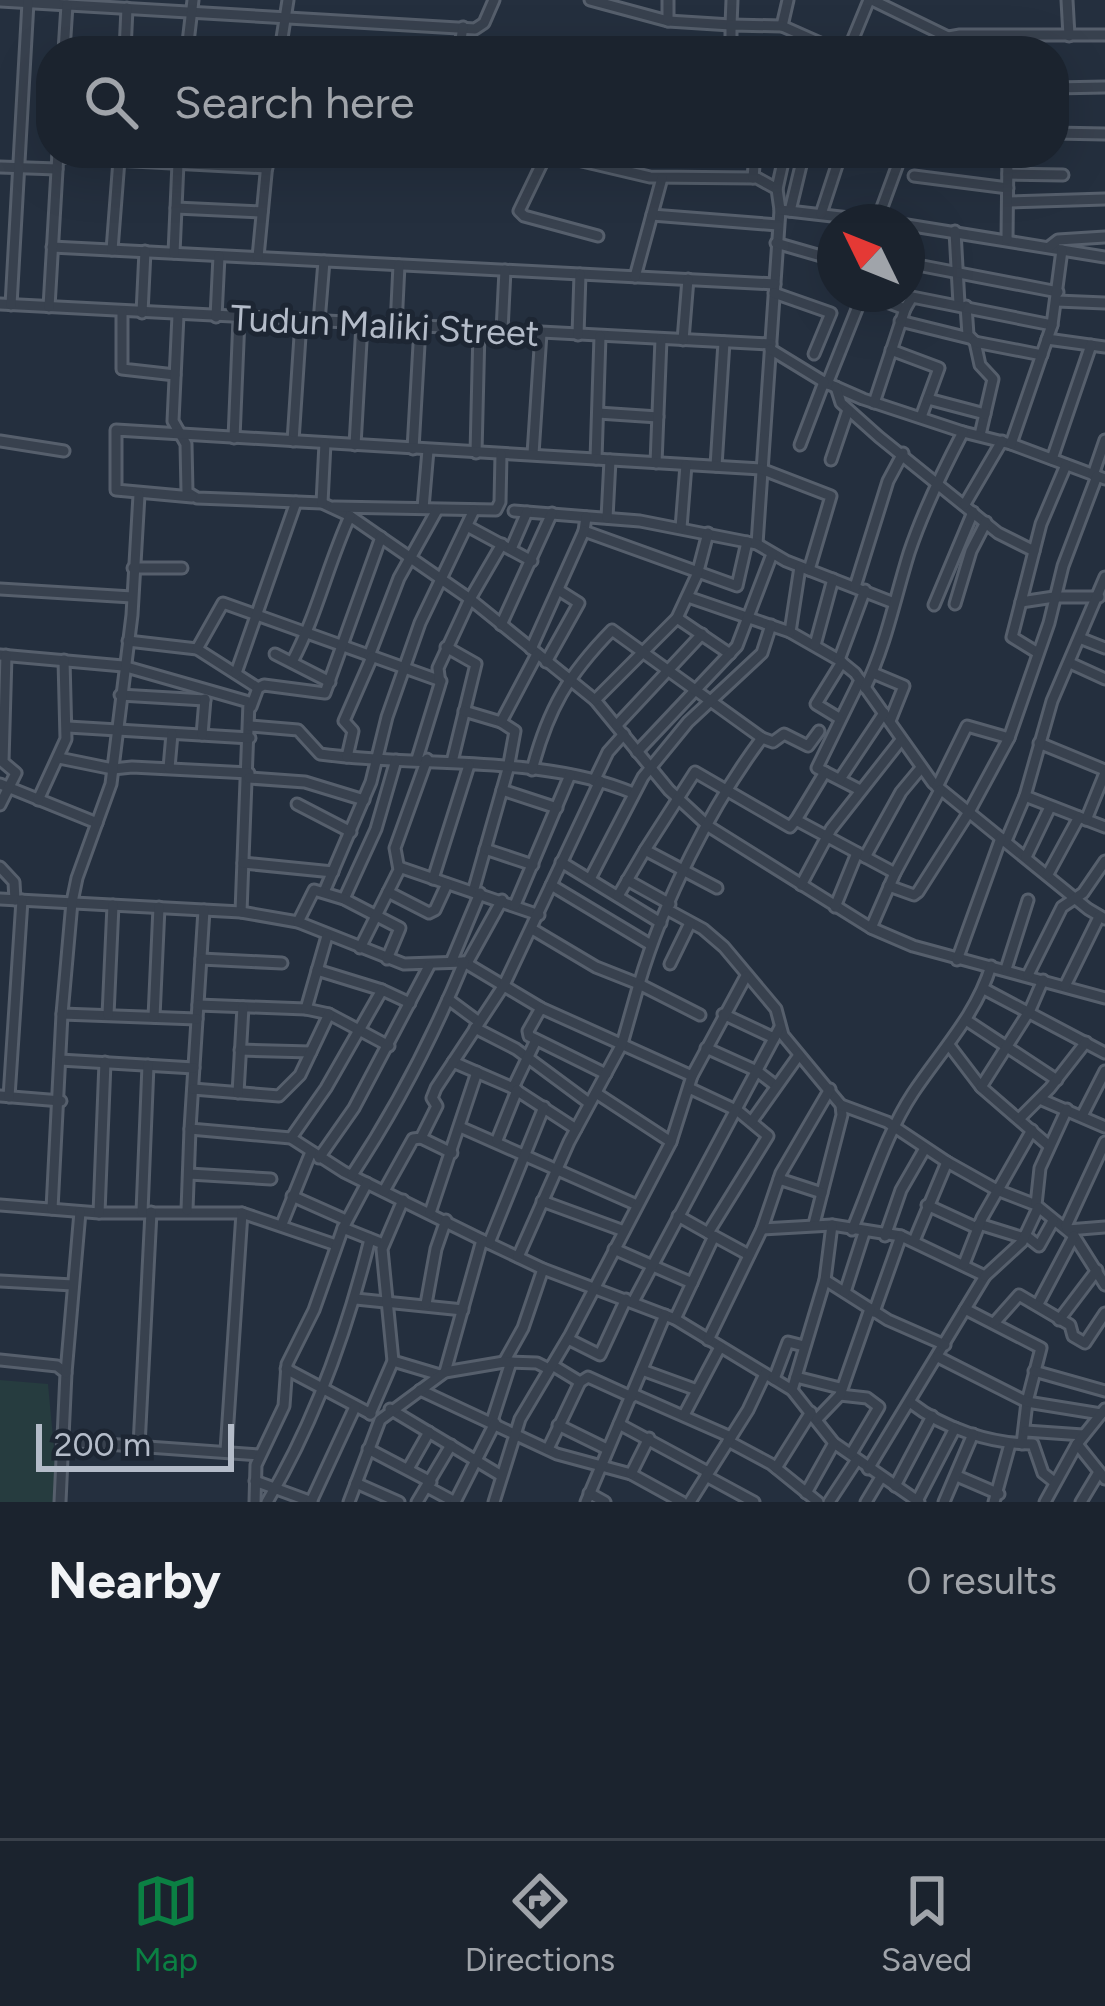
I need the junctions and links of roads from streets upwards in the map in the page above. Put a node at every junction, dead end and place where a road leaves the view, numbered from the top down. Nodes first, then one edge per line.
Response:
1 (241, 0) edge
2 (288, 0) edge
3 (494, 0) edge
4 (590, 0) edge
5 (668, 0) edge
6 (732, 0) edge
7 (788, 0) edge
8 (871, 0) edge
9 (1067, 0) edge
10 (0, 1) edge
11 (28, 2) edge
12 (41, 2) edge
13 (70, 3) edge
14 (108, 3) edge
15 (610, 3) edge
16 (147, 5) edge
17 (192, 6) edge
18 (127, 8) junction
19 (240, 16) junction
20 (287, 17) junction
21 (668, 21) junction
22 (731, 26) junction
23 (463, 27) junction
24 (786, 29) junction
25 (1105, 35) edge
26 (66, 36) edge
27 (126, 36) edge
28 (189, 36) edge
29 (283, 36) edge
30 (462, 36) edge
31 (731, 36) edge
32 (787, 36) edge
33 (806, 36) edge
34 (855, 36) edge
35 (941, 36) edge
36 (1069, 36) joint
37 (1105, 87) edge
38 (1069, 88) edge
39 (1069, 133) edge
40 (1105, 134) edge
41 (0, 167) edge
42 (19, 168) junction
43 (117, 168) edge
44 (178, 168) edge
45 (267, 168) edge
46 (540, 168) edge
47 (616, 168) edge
48 (754, 168) edge
49 (781, 168) edge
50 (799, 168) edge
51 (837, 168) edge
52 (897, 168) edge
53 (1008, 168) edge
54 (57, 170) joint
55 (1008, 174) junction
56 (914, 176) dead end
57 (1063, 176) dead end
58 (662, 178) junction
59 (753, 178) junction
60 (1008, 188) junction
61 (777, 189) junction
62 (1105, 199) edge
63 (1008, 202) junction
64 (824, 204) edge
65 (886, 204) edge
66 (176, 208) junction
67 (785, 210) junction
68 (262, 212) junction
69 (817, 214) edge
70 (652, 215) junction
71 (778, 225) junction
72 (925, 227) edge
73 (955, 231) junction
74 (598, 236) dead end
75 (1105, 237) edge
76 (1007, 239) junction
77 (776, 243) junction
78 (52, 247) junction
79 (1049, 247) junction
80 (112, 250) junction
81 (1062, 250) junction
82 (145, 251) junction
83 (174, 254) junction
84 (817, 255) edge
85 (219, 256) junction
86 (258, 257) junction
87 (1105, 257) edge
88 (324, 261) junction
89 (399, 265) junction
90 (925, 266) edge
91 (505, 270) junction
92 (955, 273) junction
93 (580, 274) junction
94 (635, 277) junction
95 (688, 279) junction
96 (775, 288) junction
97 (1057, 297) junction
98 (925, 298) edge
99 (1105, 303) edge
100 (6, 304) edge
101 (963, 305) junction
102 (49, 307) junction
103 (122, 312) junction
104 (857, 312) edge
105 (903, 312) edge
106 (142, 313) junction
107 (178, 315) junction
108 (216, 317) junction
109 (239, 318) junction
110 (901, 321) junction
111 (301, 322) junction
112 (319, 322) junction
113 (362, 324) junction
114 (1052, 325) junction
115 (396, 326) junction
116 (420, 327) junction
117 (479, 330) junction
118 (502, 331) junction
119 (541, 333) junction
120 (578, 334) junction
121 (600, 336) junction
122 (661, 339) junction
123 (1047, 339) junction
124 (683, 340) junction
125 (972, 340) junction
126 (724, 342) junction
127 (1091, 345) junction
128 (771, 347) junction
129 (1105, 347) edge
130 (891, 350) junction
131 (814, 354) dead end
132 (1042, 355) junction
133 (175, 374) junction
134 (829, 384) junction
135 (928, 399) junction
136 (874, 403) junction
137 (848, 410) junction
138 (598, 413) junction
139 (986, 413) junction
140 (658, 417) junction
141 (921, 417) junction
142 (963, 433) junction
143 (980, 435) junction
144 (182, 436) junction
145 (234, 438) junction
146 (1105, 440) edge
147 (0, 441) edge
148 (293, 441) junction
149 (1006, 442) junction
150 (325, 443) junction
151 (355, 445) junction
152 (800, 446) dead end
153 (413, 449) junction
154 (428, 450) junction
155 (64, 451) dead end
156 (476, 453) junction
157 (903, 453) junction
158 (501, 454) junction
159 (532, 454) junction
160 (596, 459) junction
161 (1052, 459) junction
162 (610, 460) junction
163 (831, 460) dead end
164 (656, 463) junction
165 (686, 465) junction
166 (1066, 465) junction
167 (716, 466) junction
168 (761, 470) junction
169 (1098, 477) edge
170 (937, 482) junction
171 (139, 495) junction
172 (197, 497) junction
173 (296, 502) junction
174 (328, 505) junction
175 (424, 508) junction
176 (969, 508) junction
177 (436, 510) junction
178 (474, 510) junction
179 (514, 511) dead end
180 (527, 512) junction
181 (552, 513) junction
182 (350, 516) junction
183 (586, 517) junction
184 (607, 518) junction
185 (986, 522) junction
186 (467, 526) junction
187 (681, 528) junction
188 (584, 531) junction
189 (709, 532) junction
190 (381, 537) junction
191 (752, 543) junction
192 (506, 547) junction
193 (1034, 551) junction
194 (772, 554) junction
195 (409, 558) junction
196 (532, 560) junction
197 (133, 568) junction
198 (182, 568) dead end
199 (805, 568) junction
200 (697, 574) junction
201 (439, 578) junction
202 (1105, 578) edge
203 (833, 579) junction
204 (737, 586) junction
205 (860, 588) junction
206 (0, 589) edge
207 (560, 591) junction
208 (760, 591) junction
209 (1102, 594) edge
210 (132, 597) junction
211 (688, 597) junction
212 (1054, 597) junction
213 (470, 599) junction
214 (1021, 602) junction
215 (894, 603) junction
216 (956, 604) dead end
217 (934, 605) dead end
218 (717, 608) junction
219 (259, 614) junction
220 (677, 618) junction
221 (750, 618) junction
222 (501, 625) junction
223 (771, 625) junction
224 (308, 632) junction
225 (790, 632) junction
226 (704, 635) junction
227 (1082, 639) junction
228 (128, 641) junction
229 (815, 645) junction
230 (345, 647) junction
231 (446, 647) junction
232 (1105, 648) edge
233 (197, 649) junction
234 (644, 650) junction
235 (1038, 652) junction
236 (275, 654) dead end
237 (730, 654) junction
238 (3, 655) edge
239 (538, 655) junction
240 (371, 657) junction
241 (64, 660) junction
242 (840, 661) junction
243 (293, 663) junction
244 (1070, 663) junction
245 (123, 666) junction
246 (404, 668) junction
247 (670, 671) junction
248 (236, 673) junction
249 (873, 673) junction
250 (568, 679) junction
251 (1105, 680) edge
252 (441, 681) junction
253 (330, 682) junction
254 (863, 684) junction
255 (282, 687) junction
256 (257, 688) junction
257 (697, 691) junction
258 (206, 694) junction
259 (120, 695) junction
260 (1021, 699) junction
261 (595, 700) junction
262 (710, 701) junction
263 (251, 707) junction
264 (1049, 709) junction
265 (464, 711) junction
266 (887, 717) junction
267 (838, 718) junction
268 (501, 722) junction
269 (68, 727) junction
270 (807, 728) dead end
271 (621, 729) junction
272 (117, 731) junction
273 (819, 731) junction
274 (250, 732) junction
275 (172, 734) junction
276 (202, 735) junction
277 (831, 735) junction
278 (762, 738) junction
279 (1009, 738) junction
280 (902, 740) junction
281 (1039, 743) junction
282 (637, 752) junction
283 (347, 757) junction
284 (59, 758) junction
285 (422, 759) junction
286 (377, 760) junction
287 (396, 760) junction
288 (452, 762) junction
289 (470, 765) junction
290 (170, 768) junction
291 (650, 768) junction
292 (921, 768) junction
293 (113, 769) junction
294 (508, 770) junction
295 (532, 770) junction
296 (825, 772) junction
297 (1105, 772) edge
298 (249, 775) junction
299 (570, 775) junction
300 (840, 779) junction
301 (597, 781) junction
302 (4, 786) edge
303 (939, 789) junction
304 (502, 790) junction
305 (860, 790) junction
306 (724, 791) junction
307 (633, 793) junction
308 (1025, 796) junction
309 (676, 798) junction
310 (38, 800) junction
311 (364, 800) junction
312 (296, 804) dead end
313 (0, 805) edge
314 (1050, 807) junction
315 (556, 808) junction
316 (969, 812) junction
317 (1082, 819) junction
318 (796, 820) junction
319 (97, 823) junction
320 (707, 826) junction
321 (1105, 827) edge
322 (351, 832) junction
323 (827, 837) junction
324 (1004, 840) junction
325 (485, 849) junction
326 (645, 850) junction
327 (861, 855) junction
328 (1027, 857) junction
329 (1105, 861) edge
330 (243, 862) junction
331 (561, 862) junction
332 (532, 865) junction
333 (0, 867) edge
334 (400, 867) junction
335 (686, 871) junction
336 (333, 872) junction
337 (895, 873) junction
338 (1048, 874) junction
339 (1100, 877) edge
340 (433, 879) junction
341 (590, 880) junction
342 (627, 880) junction
343 (447, 884) junction
344 (551, 885) junction
345 (801, 885) junction
346 (889, 886) junction
347 (717, 888) dead end
348 (324, 892) junction
349 (388, 892) junction
350 (477, 892) junction
351 (618, 896) junction
352 (1078, 898) junction
353 (0, 899) edge
354 (344, 899) junction
355 (19, 900) junction
356 (502, 900) junction
357 (1028, 900) dead end
358 (72, 902) junction
359 (112, 905) junction
360 (515, 905) junction
361 (669, 907) junction
362 (836, 907) junction
363 (159, 908) junction
364 (204, 910) junction
365 (241, 912) junction
366 (538, 915) junction
367 (376, 916) junction
368 (1102, 918) edge
369 (298, 922) junction
370 (690, 922) junction
371 (661, 923) junction
372 (871, 928) junction
373 (532, 929) junction
374 (327, 936) junction
375 (651, 945) junction
376 (0, 948) edge
377 (360, 948) junction
378 (18, 949) junction
379 (201, 959) junction
380 (387, 959) junction
381 (957, 960) junction
382 (461, 962) junction
383 (283, 963) dead end
384 (670, 964) dead end
385 (429, 966) junction
386 (991, 966) junction
387 (1006, 969) junction
388 (317, 970) junction
389 (1028, 975) junction
390 (746, 976) junction
391 (1043, 980) junction
392 (1105, 982) edge
393 (639, 984) junction
394 (504, 986) junction
395 (1064, 986) junction
396 (984, 989) junction
397 (382, 990) junction
398 (0, 994) edge
399 (15, 995) junction
400 (1102, 997) edge
401 (448, 999) junction
402 (410, 1004) junction
403 (198, 1005) junction
404 (243, 1007) junction
405 (541, 1007) junction
406 (306, 1009) junction
407 (1030, 1010) junction
408 (62, 1014) junction
409 (329, 1014) junction
410 (723, 1014) junction
411 (700, 1015) dead end
412 (108, 1016) junction
413 (154, 1017) junction
414 (197, 1018) junction
415 (966, 1020) junction
416 (477, 1025) junction
417 (780, 1027) junction
418 (360, 1030) junction
419 (774, 1038) junction
420 (536, 1040) junction
421 (1086, 1042) junction
422 (622, 1044) junction
423 (949, 1045) junction
424 (388, 1046) junction
425 (1009, 1046) junction
426 (706, 1048) junction
427 (240, 1050) junction
428 (311, 1052) junction
429 (1105, 1052) edge
430 (799, 1055) junction
431 (526, 1059) junction
432 (60, 1060) junction
433 (105, 1062) junction
434 (452, 1062) junction
435 (148, 1065) junction
436 (194, 1068) junction
437 (757, 1071) junction
438 (477, 1072) junction
439 (1105, 1072) edge
440 (300, 1075) junction
441 (605, 1075) junction
442 (1057, 1080) junction
443 (690, 1082) junction
444 (775, 1085) junction
445 (326, 1088) junction
446 (982, 1088) junction
447 (193, 1089) junction
448 (515, 1089) junction
449 (830, 1089) junction
450 (238, 1093) junction
451 (4, 1097) edge
452 (592, 1098) junction
453 (1040, 1099) junction
454 (61, 1101) junction
455 (841, 1106) junction
456 (544, 1107) junction
457 (1067, 1109) junction
458 (738, 1111) junction
459 (1082, 1116) junction
460 (1019, 1118) junction
461 (752, 1121) junction
462 (895, 1126) junction
463 (460, 1127) junction
464 (1105, 1127) edge
465 (576, 1129) junction
466 (190, 1130) junction
467 (1032, 1130) junction
468 (291, 1138) junction
469 (422, 1138) junction
470 (497, 1141) junction
471 (671, 1142) junction
472 (1105, 1142) edge
473 (1048, 1145) junction
474 (924, 1150) junction
475 (452, 1153) junction
476 (524, 1153) junction
477 (315, 1155) junction
478 (947, 1162) junction
479 (556, 1168) junction
480 (189, 1174) junction
481 (352, 1175) junction
482 (271, 1179) dead end
483 (779, 1179) junction
484 (367, 1183) junction
485 (997, 1190) junction
486 (384, 1191) junction
487 (822, 1192) junction
488 (292, 1196) junction
489 (403, 1200) junction
490 (542, 1201) junction
491 (0, 1205) edge
492 (637, 1205) junction
493 (927, 1205) junction
494 (1037, 1207) junction
495 (52, 1209) junction
496 (187, 1210) junction
497 (80, 1212) junction
498 (147, 1212) junction
499 (99, 1213) junction
500 (242, 1213) junction
501 (430, 1213) junction
502 (678, 1216) junction
503 (446, 1220) junction
504 (1053, 1221) junction
505 (283, 1224) junction
506 (345, 1224) junction
507 (814, 1224) junction
508 (832, 1225) junction
509 (978, 1226) junction
510 (1105, 1227) edge
511 (761, 1229) junction
512 (852, 1230) junction
513 (624, 1231) junction
514 (864, 1233) junction
515 (1071, 1233) junction
516 (711, 1234) junction
517 (884, 1236) junction
518 (902, 1236) junction
519 (1025, 1236) junction
520 (370, 1239) junction
521 (485, 1241) junction
522 (914, 1241) junction
523 (383, 1244) junction
524 (336, 1245) junction
525 (614, 1249) junction
526 (518, 1256) junction
527 (749, 1256) junction
528 (964, 1264) junction
529 (652, 1265) junction
530 (543, 1269) junction
531 (985, 1276) junction
532 (1101, 1276) edge
533 (825, 1280) junction
534 (0, 1281) edge
535 (692, 1283) junction
536 (73, 1285) junction
537 (593, 1288) junction
538 (845, 1292) junction
539 (356, 1299) junction
540 (629, 1301) junction
541 (386, 1302) junction
542 (426, 1304) junction
543 (1038, 1304) junction
544 (965, 1309) junction
545 (464, 1310) junction
546 (872, 1311) junction
547 (1105, 1313) edge
548 (670, 1317) junction
549 (1059, 1320) junction
550 (995, 1322) junction
551 (568, 1339) junction
552 (708, 1340) junction
553 (945, 1345) junction
554 (804, 1346) junction
555 (720, 1347) junction
556 (938, 1357) junction
557 (0, 1360) edge
558 (393, 1361) junction
559 (508, 1362) junction
560 (551, 1367) junction
561 (286, 1369) junction
562 (642, 1370) junction
563 (1034, 1371) junction
564 (66, 1373) junction
565 (443, 1373) junction
566 (769, 1377) junction
567 (796, 1377) junction
568 (580, 1382) junction
569 (322, 1390) junction
570 (420, 1390) junction
571 (697, 1390) junction
572 (792, 1390) junction
573 (1105, 1391) edge
574 (840, 1392) junction
575 (633, 1395) junction
576 (1027, 1402) junction
577 (911, 1403) junction
578 (355, 1407) junction
579 (390, 1409) junction
580 (1103, 1411) edge
581 (684, 1415) junction
582 (814, 1416) junction
583 (932, 1416) junction
584 (375, 1417) junction
585 (493, 1422) junction
586 (620, 1424) junction
587 (559, 1425) junction
588 (955, 1427) junction
589 (1025, 1431) junction
590 (429, 1432) junction
591 (514, 1432) junction
592 (973, 1434) junction
593 (649, 1438) junction
594 (730, 1439) junction
595 (1080, 1439) junction
596 (64, 1442) junction
597 (834, 1443) junction
598 (1016, 1444) junction
599 (451, 1445) junction
600 (139, 1446) junction
601 (368, 1449) junction
602 (548, 1449) junction
603 (607, 1449) junction
604 (226, 1451) junction
605 (259, 1455) junction
606 (853, 1457) junction
607 (476, 1460) junction
608 (601, 1464) junction
609 (408, 1468) junction
610 (776, 1468) junction
611 (868, 1469) junction
612 (500, 1474) junction
613 (631, 1474) junction
614 (707, 1474) junction
615 (958, 1476) junction
616 (1102, 1476) edge
617 (881, 1477) junction
618 (255, 1481) junction
619 (1053, 1481) junction
620 (356, 1483) junction
621 (429, 1484) junction
622 (895, 1486) junction
623 (275, 1490) junction
624 (662, 1491) junction
625 (806, 1493) junction
626 (587, 1498) edge
627 (997, 1498) edge
628 (913, 1500) edge
629 (60, 1502) edge
630 (255, 1502) edge
631 (267, 1502) edge
632 (312, 1502) edge
633 (349, 1502) edge
634 (399, 1502) edge
635 (417, 1502) edge
636 (455, 1502) edge
637 (494, 1502) edge
638 (605, 1502) edge
639 (656, 1502) edge
640 (686, 1502) edge
641 (754, 1502) edge
642 (818, 1502) edge
643 (829, 1502) edge
644 (866, 1502) edge
645 (944, 1502) edge
646 (1045, 1502) edge
647 (1081, 1502) edge

1 - 19 street
2 - 20 street
3 - 23 street
4 - 15 street
5 - 21 street
6 - 22 street
7 - 24 street
8 - 34 street
8 - 35 street
9 - 36 street
10 - 11 street
11 - 12 street
11 - 42 street
12 - 13 street
13 - 14 street
13 - 26 street
14 - 18 street
15 - 21 street
16 - 17 street
16 - 18 street
17 - 19 street
17 - 28 street
18 - 27 street
19 - 20 street
20 - 23 street
20 - 29 street
21 - 22 street
22 - 24 street
22 - 31 street
23 - 30 street
24 - 32 street
24 - 33 street
25 - 36 street
37 - 38 street
39 - 40 street
41 - 42 street
42 - 54 street
42 - 100 street
43 - 80 street
44 - 66 street
45 - 68 street
46 - 74 street
47 - 58 street
48 - 59 street
49 - 61 street
50 - 67 street
51 - 64 street
52 - 65 street
53 - 55 street
54 - 78 street
55 - 57 street
55 - 60 street
56 - 60 street
58 - 59 street
58 - 70 street
59 - 61 street
60 - 63 street
61 - 67 street
62 - 63 street
63 - 76 street
66 - 68 street
66 - 83 street
67 - 69 street
67 - 71 street
68 - 86 street
70 - 71 street
70 - 94 street
71 - 77 street
72 - 73 street
73 - 76 street
73 - 92 street
75 - 79 street
76 - 79 street
77 - 84 street
77 - 96 street
78 - 80 street
78 - 102 street
79 - 81 street
80 - 82 street
81 - 87 street
81 - 97 street
82 - 83 street
82 - 106 street
83 - 85 street
85 - 86 street
85 - 108 street
86 - 88 street
88 - 89 street
88 - 112 street
89 - 91 street
89 - 115 street
90 - 92 street
91 - 93 street
91 - 118 street
92 - 97 street
92 - 101 street
93 - 94 street
93 - 120 street
94 - 95 street
95 - 96 street
95 - 124 street
96 - 128 street
96 - 131 street
97 - 99 street
97 - 114 street
98 - 101 street
100 - 102 street, Tudun Maliki Street
101 - 114 street
101 - 125 street
102 - 103 street, Tudun Maliki Street
103 - 106 street, Tudun Maliki Street
103 - 133 street
104 - 134 street
105 - 110 street
106 - 107 street, Tudun Maliki Street
107 - 108 street, Tudun Maliki Street
107 - 133 street
108 - 109 street, Tudun Maliki Street
109 - 111 street, Tudun Maliki Street
109 - 145 street
110 - 125 street
110 - 130 street
111 - 112 street, Tudun Maliki Street
111 - 148 street
112 - 113 street, Tudun Maliki Street
113 - 115 street, Tudun Maliki Street
113 - 151 street
114 - 123 street
115 - 116 street, Tudun Maliki Street
116 - 117 street, Tudun Maliki Street
116 - 153 street
117 - 118 street, Tudun Maliki Street
117 - 156 street
118 - 119 street, Tudun Maliki Street
119 - 120 street, Tudun Maliki Street
119 - 159 street
120 - 121 street, Tudun Maliki Street
121 - 122 street, Tudun Maliki Street
121 - 138 street
122 - 124 street, Tudun Maliki Street
122 - 140 street
123 - 127 street
123 - 132 street
124 - 126 street, Tudun Maliki Street
125 - 132 street
125 - 139 street
126 - 128 street, Tudun Maliki Street
126 - 167 street
127 - 129 street
127 - 161 street
128 - 134 street
128 - 168 street
130 - 135 street
130 - 136 street
132 - 149 street
133 - 144 street
134 - 136 street
134 - 137 street
134 - 152 street
135 - 139 street
135 - 141 street
136 - 141 street
137 - 157 street
137 - 163 street
138 - 140 street
138 - 160 street
139 - 143 street
140 - 164 street
141 - 142 street
142 - 143 street
142 - 170 street
143 - 149 street
144 - 145 street
144 - 171 street
144 - 172 street
145 - 148 street
146 - 169 street
147 - 155 street
148 - 150 street
149 - 161 street
149 - 176 street
150 - 151 street
150 - 174 street
151 - 153 street
153 - 154 street
154 - 156 street
154 - 175 street
156 - 158 street
157 - 170 street
157 - 205 street
158 - 159 street
158 - 178 street
159 - 160 street
160 - 162 street
161 - 166 street
162 - 164 street
162 - 184 street
164 - 165 street
165 - 167 street
165 - 187 street
166 - 169 street
166 - 193 street
167 - 168 street
168 - 191 street
168 - 199 street
169 - 212 street
170 - 176 street
170 - 215 street
171 - 172 street
171 - 197 street
172 - 173 street
173 - 174 street
173 - 219 street
174 - 175 street
174 - 182 street
175 - 177 street
176 - 185 street
176 - 217 street
177 - 178 street
177 - 195 street
178 - 186 street
179 - 180 street
180 - 181 street
180 - 192 street
181 - 183 street
181 - 196 street
182 - 190 street
182 - 224 street
183 - 184 street
183 - 188 street
184 - 187 street
185 - 193 street
185 - 216 street
186 - 192 street
186 - 201 street
187 - 189 street
188 - 200 street
188 - 207 street
189 - 191 street
189 - 200 street
190 - 195 street
190 - 230 street
191 - 194 street
191 - 204 street
192 - 196 street
192 - 213 street
193 - 214 street
194 - 199 street
194 - 208 street
195 - 201 street
195 - 240 street
196 - 222 street
197 - 198 street
197 - 210 street
199 - 203 street
199 - 225 street
200 - 204 street
200 - 211 street
201 - 213 street
201 - 246 street
202 - 209 street
203 - 205 street
203 - 229 street
204 - 208 street
205 - 215 street
205 - 242 street
206 - 210 street
207 - 239 street
207 - 239 street
208 - 221 street
209 - 212 street
209 - 227 street
210 - 228 street
211 - 218 street
211 - 220 street
212 - 214 street
212 - 235 street
213 - 222 street
213 - 231 street
214 - 235 street
215 - 249 street
218 - 221 street
218 - 226 street
219 - 224 street
219 - 233 street
219 - 248 street
220 - 226 street
220 - 234 street
221 - 223 street
221 - 237 street
222 - 239 street
223 - 225 street
223 - 262 street
224 - 230 street
224 - 243 street
225 - 229 street
226 - 237 street
226 - 247 street
227 - 232 street
227 - 244 street
228 - 233 street
228 - 245 street
229 - 242 street
230 - 240 street
230 - 253 street
231 - 252 street
231 - 265 street
233 - 248 street
234 - 247 street
234 - 250 street
234 - 261 street
235 - 260 street
236 - 243 street
237 - 257 street
238 - 241 street
238 - 302 street
239 - 250 street
239 - 268 street
240 - 246 street
240 - 283 street
241 - 245 street
241 - 269 street
242 - 254 street
242 - 267 street
243 - 253 street
243 - 255 street
244 - 251 street
244 - 264 street
245 - 258 street
245 - 259 street
246 - 252 street
246 - 286 street
247 - 257 street
247 - 271 street
248 - 256 street
249 - 254 street
249 - 266 street
250 - 261 street
250 - 295 street
252 - 285 street
253 - 255 street
254 - 266 street
254 - 267 street
255 - 256 street
256 - 263 street
257 - 262 street
257 - 282 street
258 - 259 street
258 - 263 street
258 - 276 street
259 - 272 street
260 - 264 street
260 - 279 street
261 - 271 street
262 - 278 street
262 - 291 street
263 - 274 street
264 - 281 street
265 - 268 street
265 - 288 street
266 - 280 street
266 - 300 street
267 - 277 street
268 - 294 street
269 - 272 street
269 - 284 street
270 - 273 street
271 - 282 street
271 - 301 street
272 - 275 street
272 - 293 street
273 - 277 street
273 - 278 street
274 - 276 street
274 - 283 street
274 - 298 street
275 - 276 street
275 - 290 street
277 - 296 street
278 - 306 street
279 - 303 street
279 - 316 street
280 - 292 street
280 - 305 street
281 - 297 street
281 - 308 street
282 - 291 street
283 - 286 street
284 - 293 street
284 - 310 street
285 - 287 street
285 - 288 street
285 - 334 street
286 - 287 street
286 - 311 street
287 - 354 street
288 - 289 street
289 - 294 street
289 - 340 street
290 - 293 street
290 - 298 street
291 - 307 street
291 - 309 street
292 - 303 street
292 - 327 street
293 - 319 street
294 - 295 street
294 - 304 street
295 - 299 street
296 - 300 street
296 - 318 street
297 - 317 street
298 - 311 street
298 - 330 street
299 - 301 street
299 - 315 street
300 - 305 street
301 - 307 street
301 - 331 street
302 - 310 street
302 - 313 street
303 - 316 street
303 - 337 street
304 - 315 street
304 - 325 street
305 - 323 street
306 - 309 street
306 - 318 street
306 - 320 street
307 - 341 street
308 - 314 street
308 - 324 street
309 - 320 street
309 - 326 street
310 - 319 street
311 - 322 street
312 - 322 street
314 - 317 street
314 - 328 street
315 - 332 street
316 - 324 street
316 - 346 street
317 - 321 street
317 - 338 street
318 - 323 street
319 - 358 street
320 - 335 street
320 - 345 street
322 - 336 street
323 - 327 street
323 - 345 street
324 - 328 street
324 - 381 street
325 - 332 street
325 - 350 street
326 - 335 street
326 - 342 street
327 - 337 street
327 - 362 street
328 - 338 street
329 - 339 street
330 - 336 street
330 - 365 street
331 - 341 street
331 - 344 street
332 - 360 street
333 - 355 street
334 - 340 street
334 - 349 street
335 - 347 street
335 - 361 street
336 - 348 street
337 - 346 street
338 - 352 street
339 - 352 street
340 - 343 street
341 - 351 street
342 - 351 street
342 - 361 street
343 - 349 street
343 - 350 street
344 - 366 street
344 - 375 street
345 - 362 street
346 - 372 street
348 - 354 street
348 - 369 street
349 - 367 street
350 - 356 street
350 - 382 street
351 - 371 street
352 - 368 street
352 - 389 street
353 - 355 street
354 - 367 street
355 - 358 street
355 - 378 street
356 - 360 street
356 - 382 street
357 - 387 street
358 - 359 street
358 - 408 street
359 - 363 street
359 - 412 street
360 - 366 street
361 - 370 street
361 - 371 street
362 - 372 street
363 - 364 street
363 - 413 street
364 - 365 street
364 - 379 street
365 - 369 street
366 - 373 street
367 - 377 street
367 - 380 street
368 - 395 street
369 - 374 street
370 - 384 street
370 - 390 street
371 - 375 street
372 - 381 street
373 - 393 street
373 - 394 street
374 - 377 street
374 - 388 street
375 - 393 street
376 - 378 street
377 - 380 street
378 - 399 street
379 - 383 street
379 - 403 street
380 - 385 street
381 - 386 street
382 - 385 street
382 - 394 street
382 - 401 street
385 - 402 street
386 - 387 street
386 - 396 street
387 - 389 street
388 - 397 street
388 - 406 street
389 - 391 street
390 - 410 street
390 - 417 street
391 - 395 street
391 - 407 street
392 - 400 street
393 - 411 street
393 - 422 street
394 - 405 street
394 - 416 street
395 - 400 street
396 - 407 street
396 - 415 street
397 - 402 street
397 - 418 street
398 - 399 street
399 - 451 street
401 - 416 street
401 - 481 street
402 - 424 street
403 - 404 street
403 - 414 street
404 - 406 street
404 - 427 street
405 - 420 street
405 - 422 street
406 - 409 street
407 - 421 street
407 - 425 street
408 - 412 street
408 - 432 street
409 - 418 street
409 - 428 street
410 - 419 street
410 - 426 street
412 - 413 street
413 - 414 street
414 - 436 street
415 - 423 street
415 - 425 street
416 - 431 street
416 - 434 street
417 - 419 street
417 - 430 street
418 - 424 street
418 - 445 street
419 - 437 street
420 - 431 street
420 - 441 street
421 - 429 street
421 - 442 street
422 - 441 street
422 - 443 street
423 - 446 street
423 - 462 street
424 - 477 street
425 - 442 street
425 - 446 street
426 - 437 street
426 - 443 street
427 - 428 street
427 - 450 street
428 - 440 street
430 - 444 street
430 - 449 street
431 - 448 street
431 - 452 street
432 - 433 street
432 - 454 street
433 - 435 street
433 - 499 street
434 - 438 street
434 - 469 street
435 - 436 street
435 - 498 street
436 - 447 street
437 - 444 street
437 - 458 street
438 - 448 street
438 - 463 street
439 - 459 street
440 - 445 street
440 - 450 street
441 - 452 street
442 - 453 street
443 - 458 street
443 - 471 street
444 - 461 street
445 - 468 street
446 - 460 street
447 - 450 street
447 - 466 street
448 - 456 street
448 - 470 street
449 - 455 street
449 - 483 street
451 - 454 street
452 - 465 street
452 - 471 street
453 - 457 street
453 - 460 street
454 - 495 street
455 - 462 street
455 - 487 street
456 - 465 street
456 - 476 street
457 - 459 street
457 - 473 street
458 - 461 street
458 - 502 street
459 - 464 street
460 - 467 street
461 - 516 street
462 - 474 street
462 - 512 street
463 - 470 street
463 - 475 street
465 - 479 street
466 - 468 street
466 - 480 street
467 - 473 street
467 - 485 street
468 - 477 street
469 - 475 street
469 - 486 street
470 - 476 street
471 - 492 street
472 - 515 street
473 - 494 street
474 - 478 street
474 - 517 street
475 - 501 street
476 - 479 street
476 - 521 street
477 - 481 street
477 - 488 street
478 - 485 street
478 - 493 street
479 - 490 street
479 - 492 street
480 - 482 street
480 - 496 street
481 - 484 street
483 - 487 street
483 - 511 street
484 - 486 street
484 - 506 street
485 - 494 street
485 - 509 street
486 - 489 street
487 - 507 street
488 - 505 street
488 - 506 street
489 - 501 street
489 - 523 street
490 - 513 street
490 - 526 street
491 - 495 street
492 - 513 street
493 - 509 street
493 - 522 street
494 - 504 street
494 - 519 street
495 - 497 street
496 - 498 street
496 - 500 street
497 - 499 street
497 - 536 street
498 - 499 street
498 - 600 street
500 - 505 street
500 - 604 street
501 - 503 street
502 - 516 street
502 - 529 street
503 - 521 street
503 - 542 street
504 - 515 street
504 - 519 street
505 - 524 street
506 - 520 street
506 - 524 street
507 - 508 street
507 - 511 street
508 - 512 street
508 - 533 street
509 - 519 street
509 - 528 street
510 - 515 street
511 - 527 street
512 - 514 street
513 - 525 street
514 - 517 street
514 - 538 street
515 - 532 street
515 - 543 street
516 - 527 street
516 - 535 street
517 - 518 street
518 - 522 street
518 - 546 street
519 - 531 street
520 - 523 street
520 - 539 street
521 - 526 street
521 - 545 street
522 - 528 street
523 - 541 street
524 - 561 street
525 - 529 street
525 - 537 street
526 - 530 street
527 - 552 street
528 - 531 street
529 - 535 street
529 - 540 street
530 - 537 street
530 - 559 street
531 - 544 street
532 - 549 street
533 - 538 street
533 - 554 street
534 - 536 street
535 - 548 street
536 - 564 street
537 - 540 street
537 - 551 street
538 - 546 street
539 - 541 street
539 - 569 street
540 - 548 street
540 - 551 street
541 - 542 street
541 - 558 street
542 - 545 street
543 - 549 street
543 - 550 street
544 - 550 street
544 - 553 street
545 - 565 street
546 - 553 street
546 - 574 street
547 - 549 street
548 - 552 street
548 - 562 street
550 - 563 street
551 - 560 street
552 - 555 street
553 - 556 street
554 - 566 street
554 - 567 street
555 - 566 street
555 - 571 street
556 - 576 street
556 - 577 street
557 - 564 street
558 - 565 street
558 - 584 street
559 - 560 street
559 - 565 street
559 - 585 street
560 - 568 street
560 - 591 street
561 - 569 street
561 - 605 street
562 - 571 street
562 - 575 street
563 - 573 street
563 - 576 street
564 - 596 street
565 - 570 street
566 - 572 street
566 - 594 street
567 - 572 street
567 - 574 street
568 - 575 street
568 - 587 street
569 - 578 street
569 - 623 street
570 - 579 street
570 - 585 street
571 - 581 street
572 - 582 street
574 - 582 street
574 - 606 street
575 - 581 street
575 - 586 street
576 - 580 street
576 - 589 street
577 - 583 street
577 - 611 street
578 - 584 street
578 - 632 street
579 - 584 street
579 - 590 street
580 - 595 street
581 - 594 street
582 - 597 street
582 - 610 street
583 - 588 street
583 - 622 street
584 - 601 street
585 - 591 street
585 - 607 street
586 - 593 street
586 - 603 street
587 - 602 street
587 - 603 street
588 - 592 street
588 - 628 street
589 - 595 street
589 - 598 street
590 - 599 street
590 - 609 street
591 - 602 street
591 - 612 street
592 - 598 street
592 - 615 street
593 - 613 street
593 - 614 street
594 - 610 street
594 - 614 street
595 - 616 street
595 - 619 street
596 - 600 street
596 - 629 street
597 - 606 street
597 - 625 street
598 - 619 street
598 - 627 street
599 - 607 street
599 - 621 street
600 - 604 street
601 - 609 street
601 - 620 street
602 - 608 street
603 - 608 street
604 - 605 street
605 - 618 street
606 - 611 street
606 - 643 street
607 - 612 street
607 - 636 street
608 - 613 street
608 - 626 street
609 - 621 street
610 - 625 street
611 - 617 street
612 - 637 street
613 - 624 street
614 - 640 street
614 - 641 street
615 - 627 street
615 - 645 street
616 - 647 street
617 - 622 street
617 - 644 street
618 - 623 street
618 - 630 street
619 - 646 street
620 - 633 street
620 - 634 street
621 - 635 street
621 - 636 street
622 - 628 street
623 - 631 street
623 - 632 street
624 - 639 street
624 - 640 street
625 - 642 street
626 - 638 street

